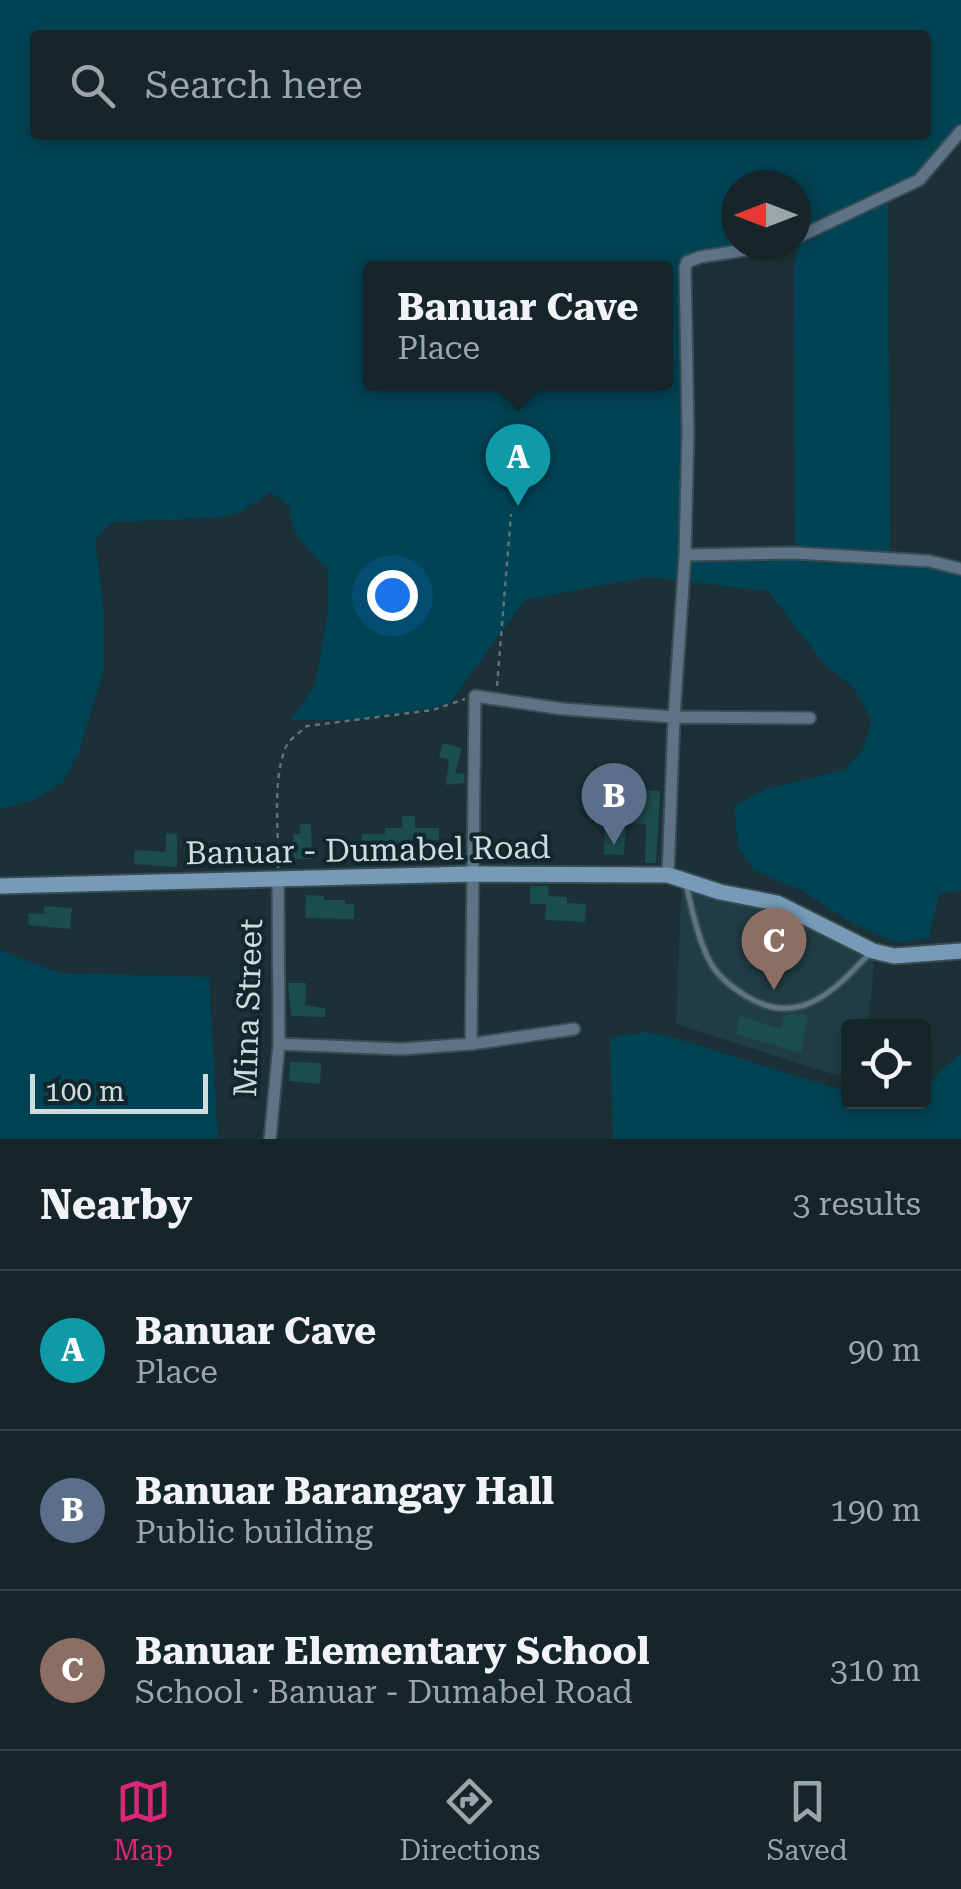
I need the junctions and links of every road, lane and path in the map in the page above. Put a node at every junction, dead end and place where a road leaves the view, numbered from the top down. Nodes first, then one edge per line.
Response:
1 (961, 131) edge
2 (811, 232) edge
3 (721, 254) edge
4 (511, 514) dead end
5 (685, 555) junction
6 (961, 569) edge
7 (475, 696) junction
8 (496, 698) junction
9 (674, 717) junction
10 (810, 718) dead end
11 (471, 874) junction
12 (668, 875) junction
13 (278, 879) junction
14 (686, 881) junction
15 (0, 886) edge
16 (961, 950) edge
17 (873, 951) junction
18 (574, 1029) dead end
19 (279, 1044) junction
20 (471, 1044) junction
21 (270, 1139) edge

1 - 2 street
3 - 5 street
4 - 8 path
5 - 6 street
5 - 9 street
7 - 8 street
7 - 11 street
7 - 13 path
8 - 9 street
9 - 10 street
9 - 12 street
11 - 12 street, Banuar - Dumabel Road
11 - 13 street, Banuar - Dumabel Road
11 - 20 street
12 - 14 street, Banuar - Dumabel Road
13 - 15 street, Banuar - Dumabel Road
13 - 19 street, Mina Street
14 - 17 street, Banuar - Dumabel Road
14 - 17 lane
16 - 17 street, Banuar - Dumabel Road
18 - 20 street
19 - 20 street
19 - 21 street, Mina Street

